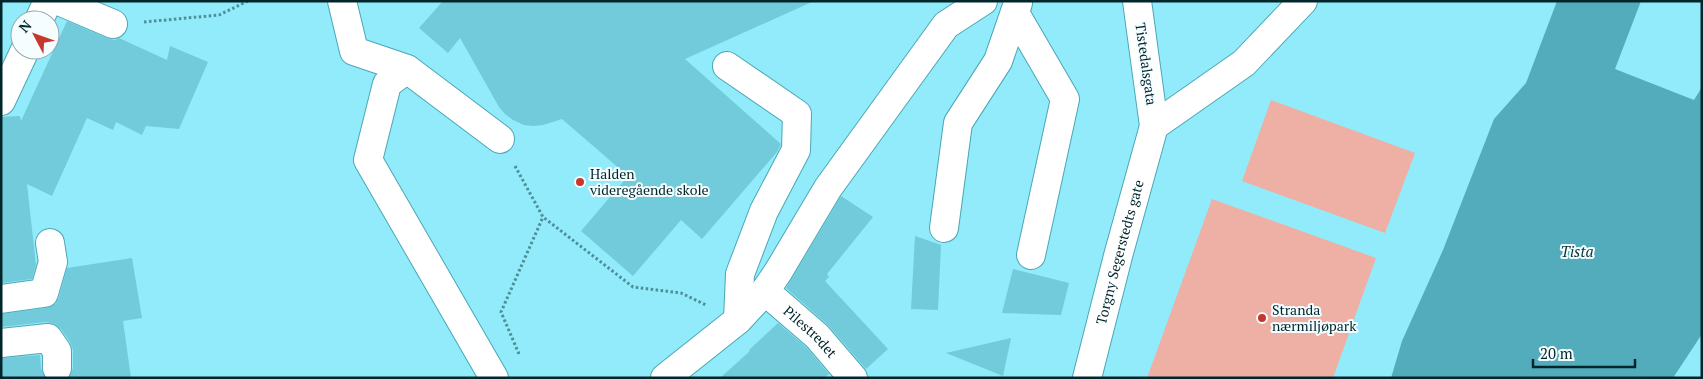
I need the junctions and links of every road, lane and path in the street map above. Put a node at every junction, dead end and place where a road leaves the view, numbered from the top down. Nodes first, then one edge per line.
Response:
1 (59, 1) edge
2 (248, 1) edge
3 (342, 1) edge
4 (983, 1) edge
5 (1137, 1) edge
6 (1302, 1) edge
7 (1017, 7) edge
8 (113, 24) joint
9 (20, 60) edge
10 (726, 66) dead end
11 (407, 69) junction
12 (1, 100) edge
13 (1154, 126) junction
14 (500, 139) joint
15 (543, 217) junction
16 (944, 228) dead end
17 (50, 243) dead end
18 (1031, 255) dead end
19 (771, 282) junction
20 (1, 299) edge
21 (738, 320) junction
22 (1, 344) edge
23 (520, 355) dead end
24 (57, 368) dead end
25 (494, 378) edge
26 (665, 378) edge
27 (853, 378) edge
28 (1087, 378) edge

1 - 8 street
2 - 8 path
3 - 11 street
4 - 19 street
5 - 13 street, Tistedalsgata
6 - 13 street
7 - 16 street
7 - 18 street
9 - 12 street
10 - 21 street
11 - 14 street
11 - 25 street
13 - 28 street, Torgny Segerstedts gate
14 - 15 path
15 - 21 path
15 - 23 path
17 - 20 street
19 - 21 street
19 - 27 street, Pilestredet
21 - 26 street
22 - 24 street

